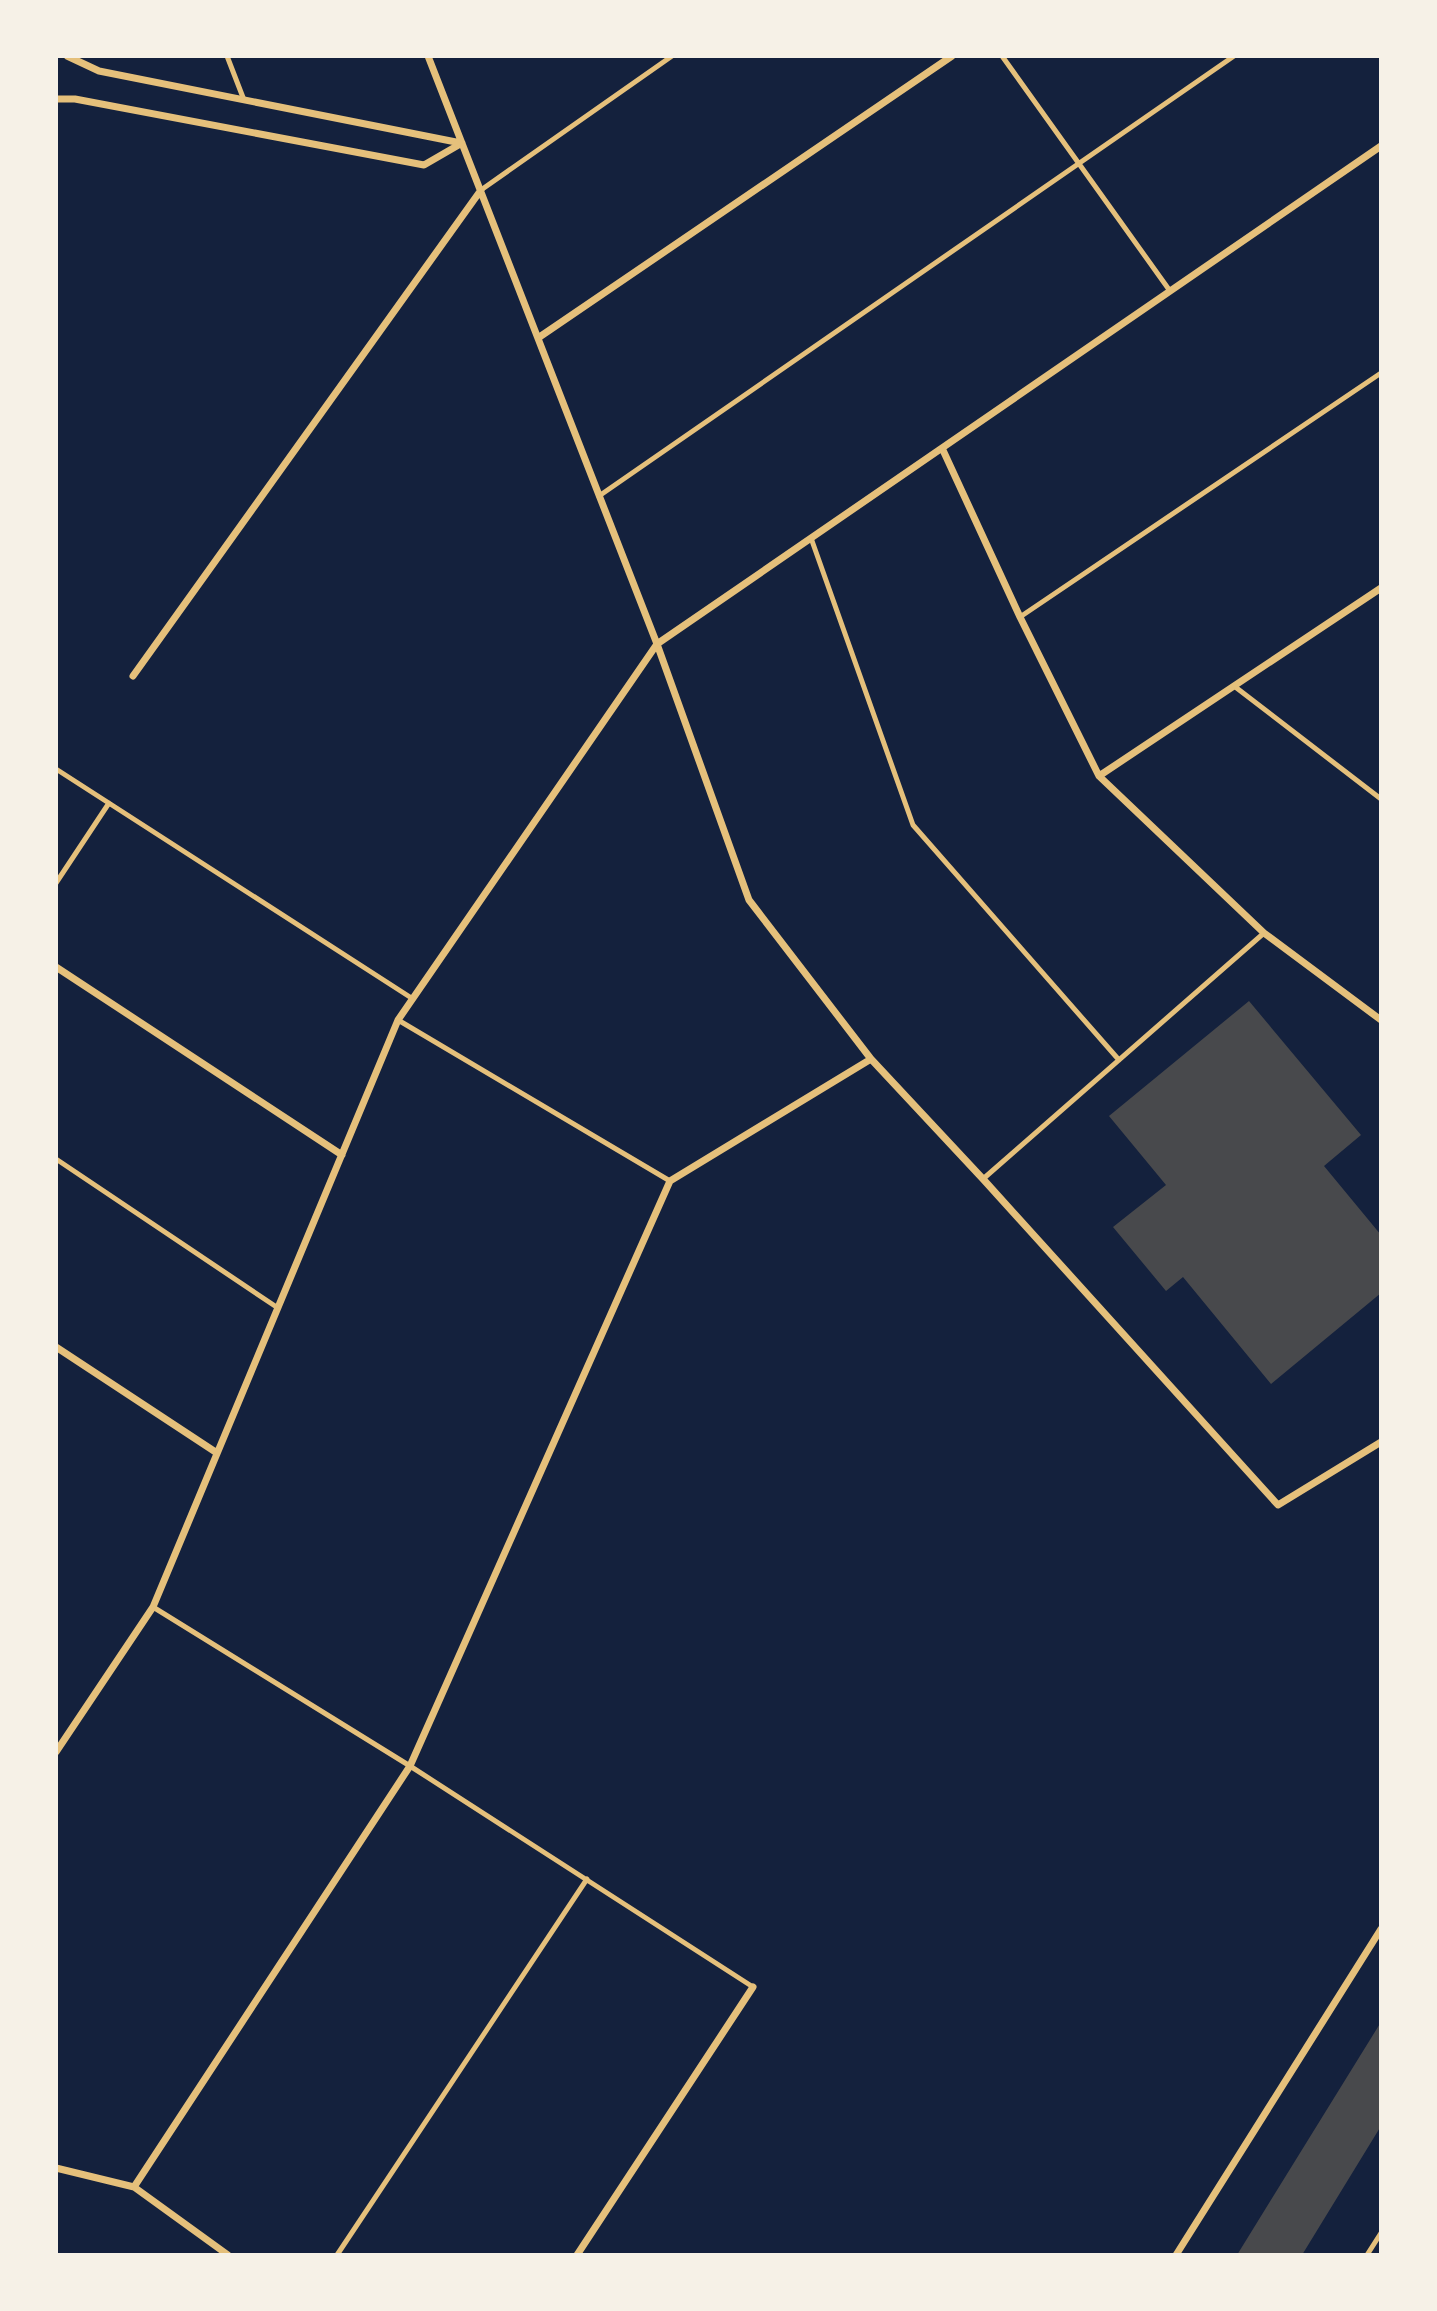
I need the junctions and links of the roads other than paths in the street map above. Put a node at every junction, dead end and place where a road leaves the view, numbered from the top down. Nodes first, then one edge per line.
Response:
1 (66, 56) edge
2 (227, 56) edge
3 (429, 56) edge
4 (672, 56) edge
5 (952, 56) edge
6 (1002, 56) edge
7 (1234, 56) edge
8 (56, 99) edge
9 (244, 100) junction
10 (462, 143) junction
11 (1381, 146) edge
12 (1078, 164) junction
13 (481, 190) junction
14 (1170, 291) junction
15 (538, 338) junction
16 (1381, 373) edge
17 (942, 448) junction
18 (599, 496) junction
19 (811, 538) junction
20 (1381, 588) edge
21 (1020, 617) junction
22 (657, 644) junction
23 (133, 676) dead end
24 (1234, 686) junction
25 (56, 769) edge
26 (1099, 776) junction
27 (1381, 799) edge
28 (109, 803) junction
29 (56, 883) edge
30 (1264, 933) junction
31 (56, 967) edge
32 (413, 999) junction
33 (398, 1020) junction
34 (1381, 1020) edge
35 (871, 1059) junction
36 (1119, 1060) junction
37 (342, 1155) junction
38 (56, 1159) edge
39 (983, 1179) junction
40 (670, 1181) junction
41 (278, 1308) junction
42 (56, 1347) edge
43 (1381, 1442) edge
44 (217, 1453) junction
45 (153, 1607) junction
46 (56, 1752) edge
47 (410, 1766) junction
48 (587, 1879) junction
49 (1381, 1929) edge
50 (1379, 1938) edge
51 (752, 1987) joint
52 (56, 2168) edge
53 (134, 2187) junction
54 (1381, 2233) edge
55 (228, 2255) edge
56 (337, 2255) edge
57 (577, 2255) edge
58 (1176, 2255) edge
59 (1367, 2255) edge

1 - 9 street
2 - 9 lane
3 - 10 street
4 - 13 lane
5 - 15 street
6 - 12 lane
7 - 12 lane
8 - 10 street
9 - 10 street
10 - 13 street
11 - 14 street
12 - 14 lane
12 - 18 lane
13 - 15 street
13 - 23 street
14 - 17 street
15 - 18 street
16 - 21 lane
17 - 19 street
17 - 21 street
18 - 22 street
19 - 22 street
19 - 36 lane
20 - 24 street
21 - 26 street
22 - 32 street
22 - 35 street
24 - 26 street
24 - 27 lane
25 - 28 lane
26 - 30 street
28 - 29 lane
28 - 32 lane
30 - 34 street
30 - 36 lane
31 - 37 street
32 - 33 street
33 - 37 street
33 - 40 lane
35 - 39 street
35 - 40 street
36 - 39 lane
37 - 41 street
38 - 41 lane
39 - 43 street
40 - 47 street
41 - 44 street
42 - 44 street
44 - 45 street
45 - 46 street
45 - 47 lane
47 - 48 lane
47 - 53 street
48 - 51 lane
48 - 56 lane
49 - 50 street
50 - 58 street
51 - 57 street
52 - 53 street
53 - 55 street
54 - 59 lane

